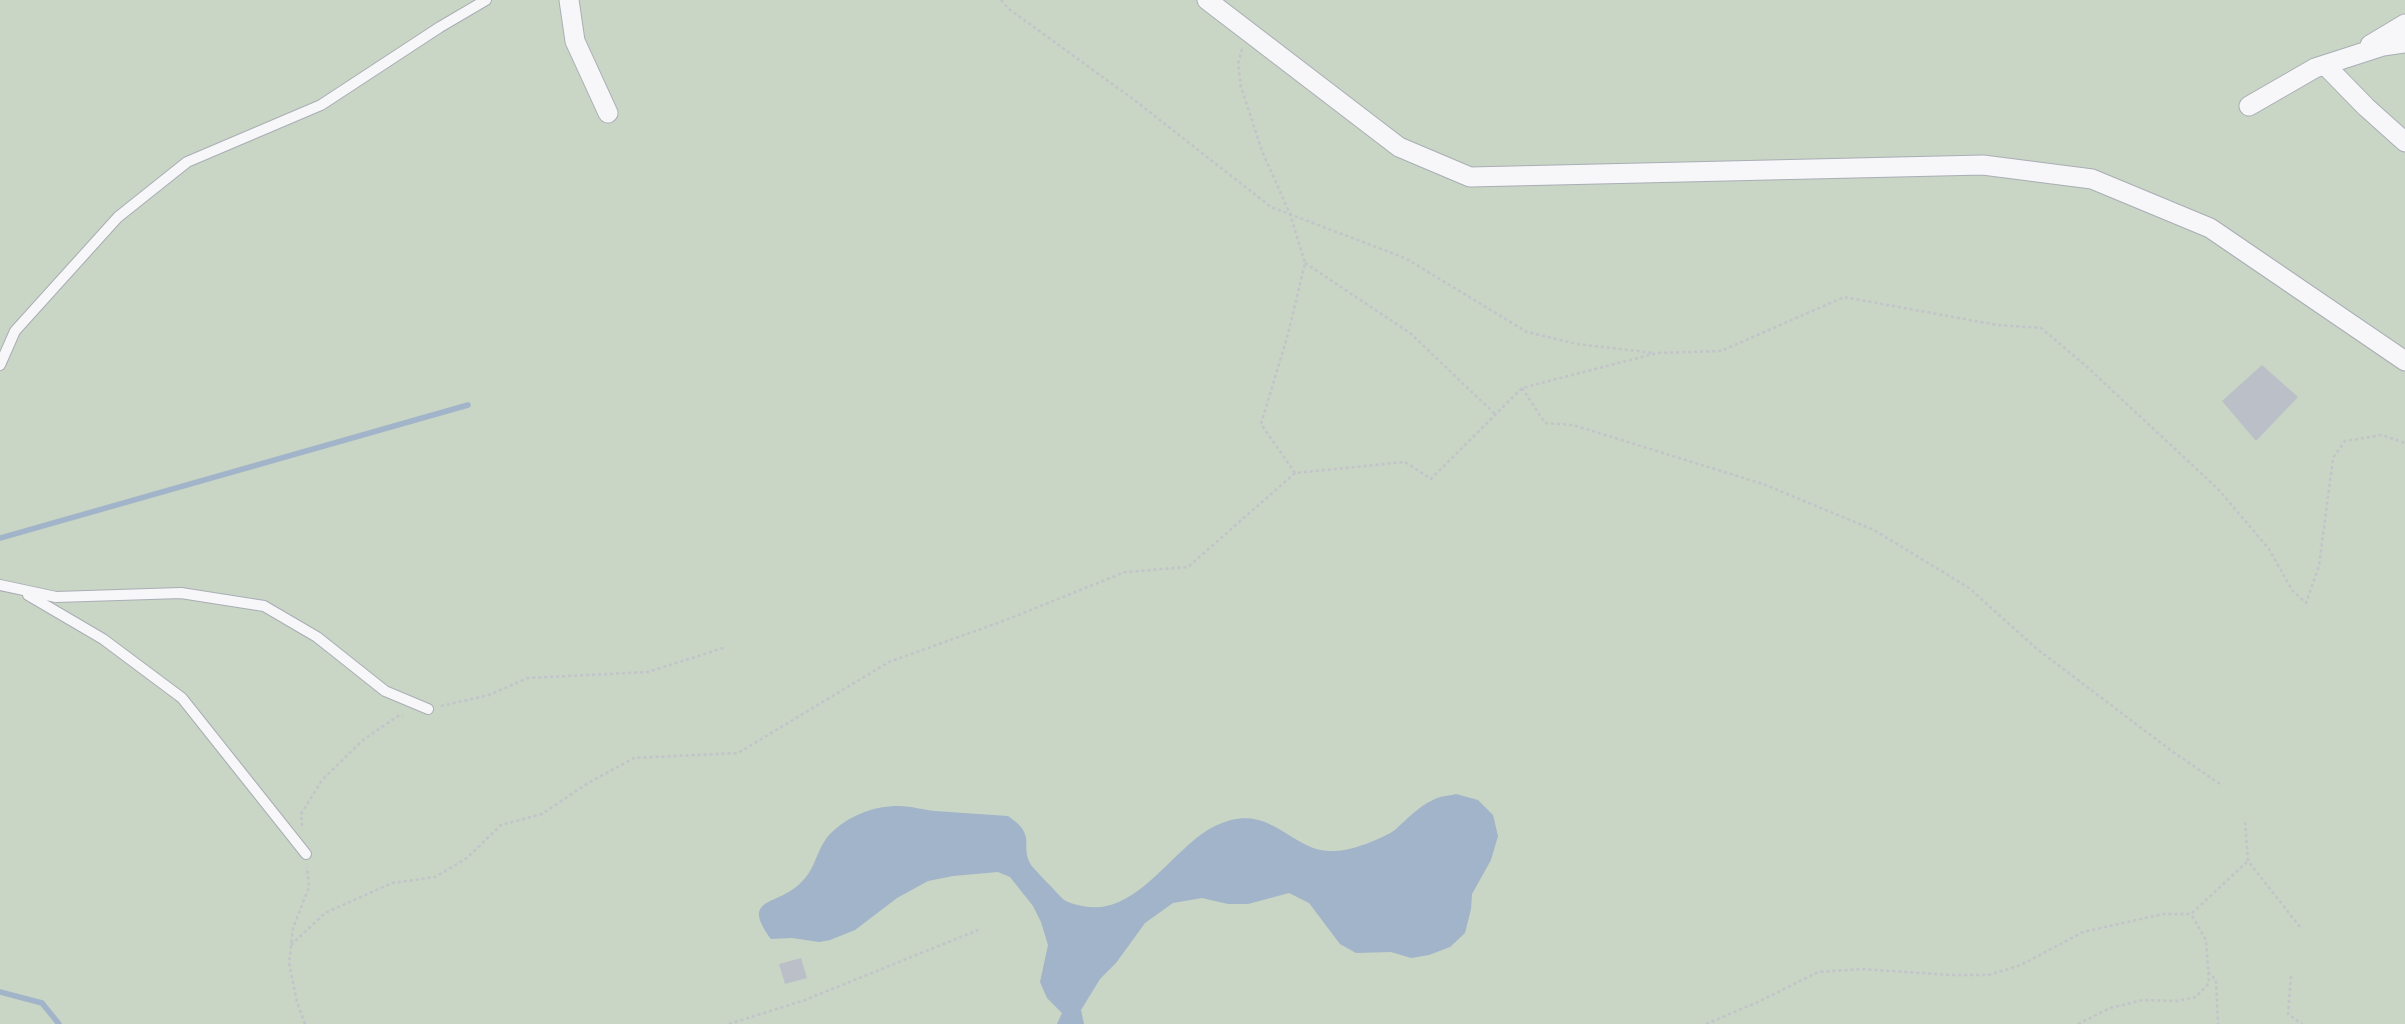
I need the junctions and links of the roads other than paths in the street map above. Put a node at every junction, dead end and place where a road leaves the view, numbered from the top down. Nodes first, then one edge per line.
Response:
1 (486, 0) edge
2 (569, 0) edge
3 (1207, 0) edge
4 (2405, 24) edge
5 (2405, 43) edge
6 (2352, 56) junction
7 (2326, 65) junction
8 (2248, 106) dead end
9 (608, 113) dead end
10 (2405, 142) edge
11 (2405, 361) edge
12 (0, 365) edge
13 (0, 585) edge
14 (19, 590) junction
15 (428, 709) road end
16 (306, 854) road end

1 - 12 lane
2 - 9 street
3 - 11 street
4 - 6 street
5 - 6 street
6 - 7 street
7 - 8 street
7 - 10 street
13 - 14 lane
14 - 15 lane
14 - 16 lane

